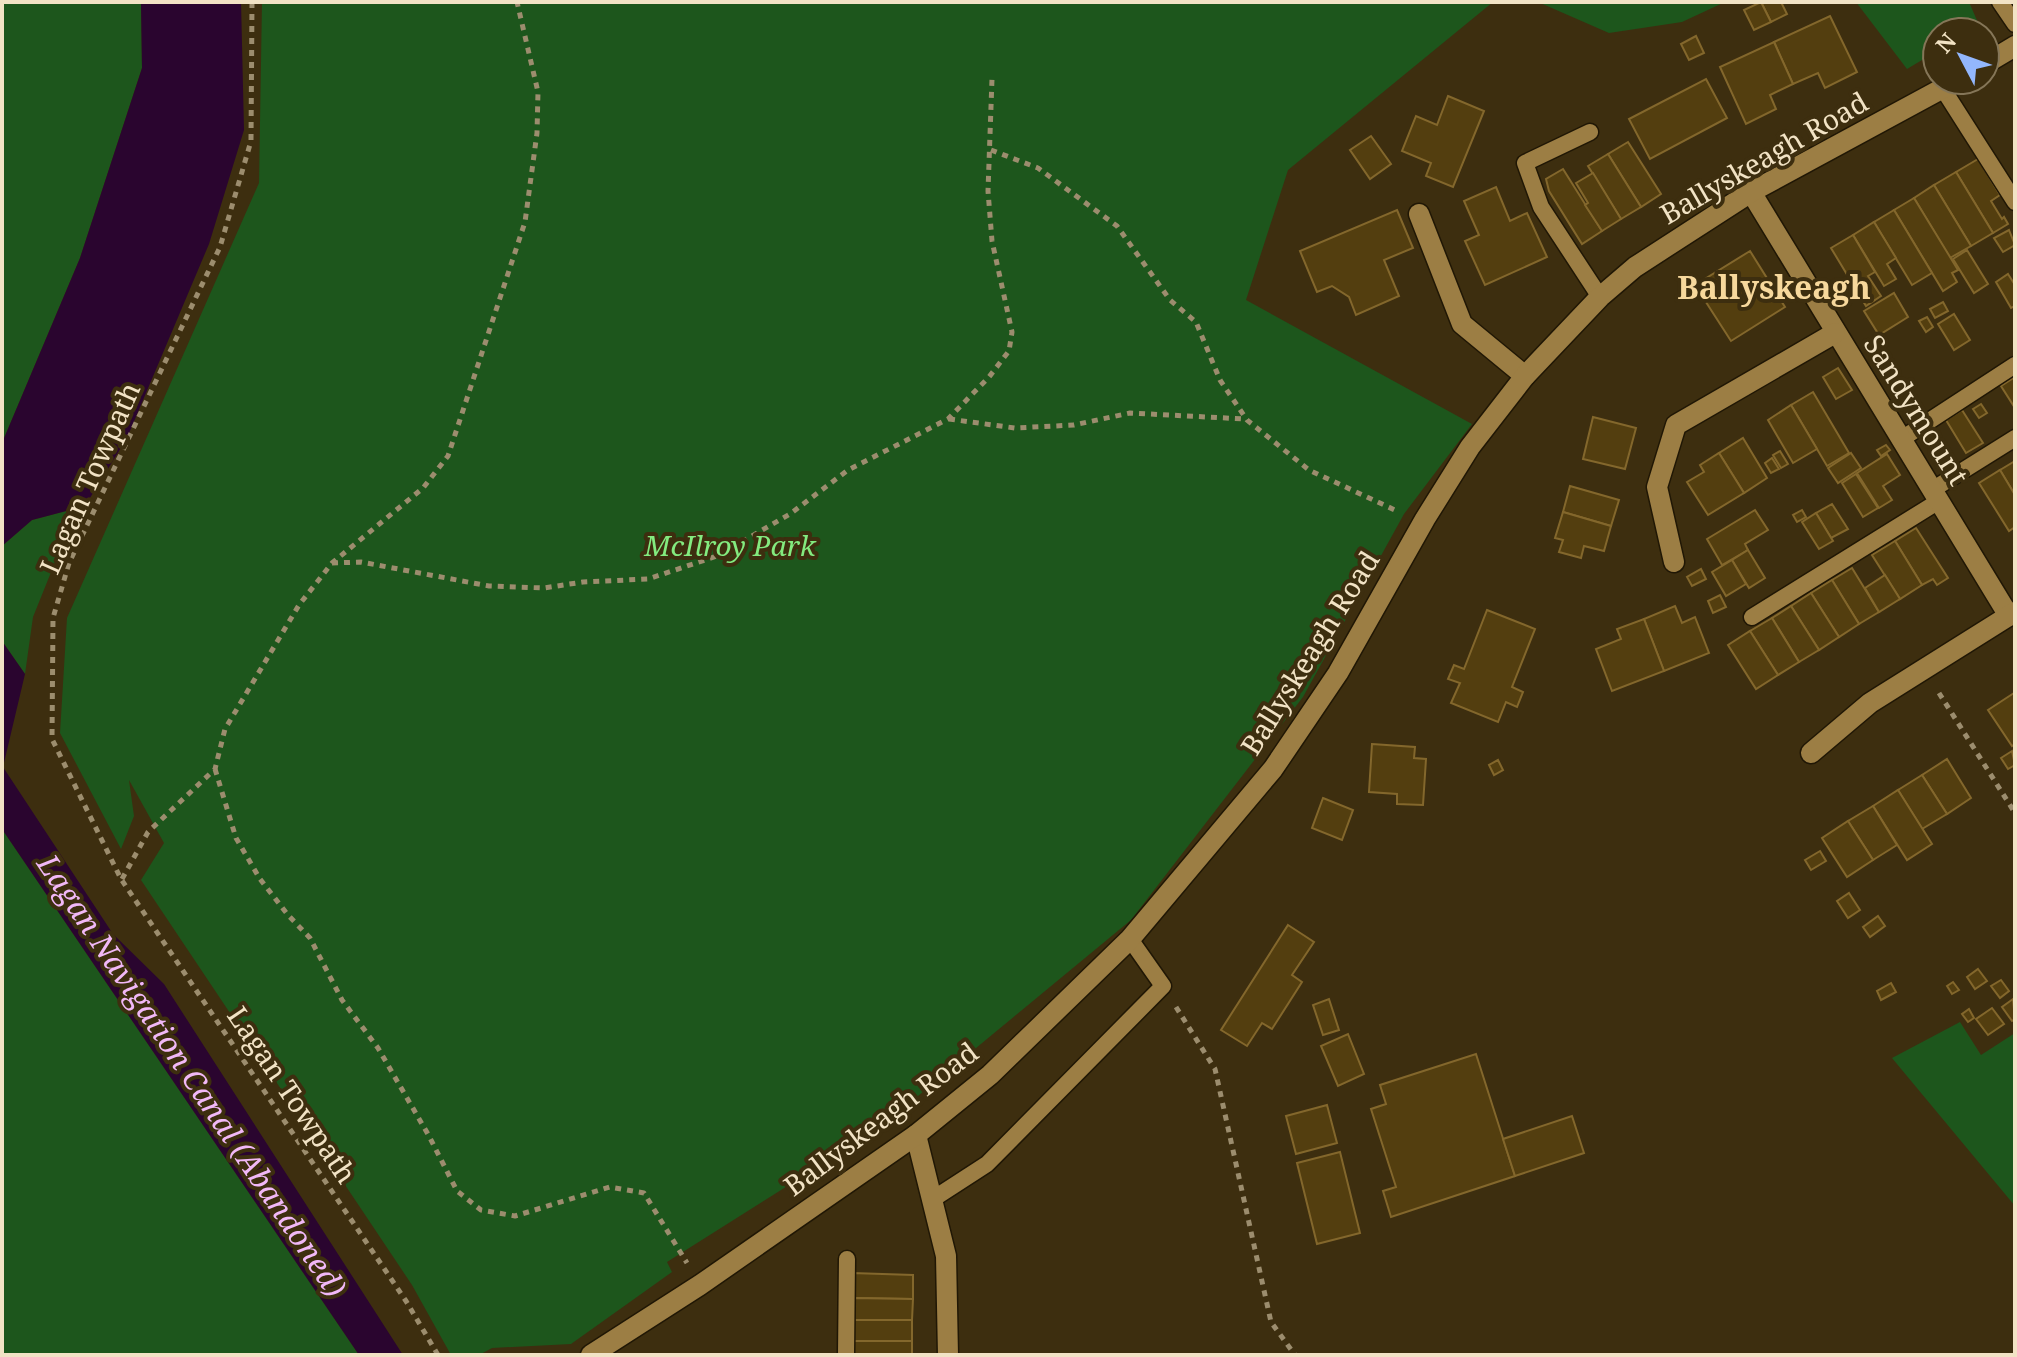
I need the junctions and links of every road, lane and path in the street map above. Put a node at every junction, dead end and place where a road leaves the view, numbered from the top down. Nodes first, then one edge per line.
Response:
1 (252, 2) edge
2 (517, 2) edge
3 (2000, 2) edge
4 (2015, 24) edge
5 (992, 79) dead end
6 (1928, 96) edge
7 (1957, 96) edge
8 (1590, 132) dead end
9 (991, 150) junction
10 (1751, 192) junction
11 (2015, 202) edge
12 (1419, 214) dead end
13 (1600, 297) junction
14 (1835, 333) junction
15 (2015, 365) edge
16 (1525, 376) junction
17 (948, 419) junction
18 (1246, 419) junction
19 (2015, 438) edge
20 (1900, 440) junction
21 (1936, 496) junction
22 (1425, 519) junction
23 (1674, 562) dead end
24 (332, 563) junction
25 (2012, 614) edge
26 (1752, 617) dead end
27 (1923, 669) junction
28 (1811, 753) dead end
29 (215, 769) junction
30 (2015, 813) edge
31 (121, 879) junction
32 (1130, 939) junction
33 (1163, 986) junction
34 (916, 1135) junction
35 (933, 1199) junction
36 (847, 1259) dead end
37 (700, 1285) junction
38 (438, 1355) edge
39 (591, 1355) edge
40 (846, 1355) edge
41 (948, 1355) edge
42 (1295, 1355) edge

1 - 31 path, Lagan Towpath
2 - 24 path
3 - 4 lane
5 - 9 path
6 - 10 main road, Ballyskeagh Road
7 - 11 lane
8 - 13 lane
9 - 17 path
9 - 18 path
10 - 13 main road, Ballyskeagh Road
10 - 14 main road, Sandymount
12 - 16 main road
13 - 16 main road, Ballyskeagh Road
14 - 20 main road, Sandymount
14 - 23 main road
15 - 20 lane
16 - 22 main road, Ballyskeagh Road
17 - 18 path
17 - 24 path
18 - 22 path
19 - 21 lane
20 - 21 main road, Sandymount
21 - 25 main road, Sandymount
21 - 26 lane
22 - 32 main road, Ballyskeagh Road
24 - 29 path
25 - 27 main road, Sandymount
27 - 28 main road, Sandymount
27 - 30 path
29 - 31 path
29 - 37 path
31 - 38 path, Lagan Towpath
32 - 33 lane
32 - 34 main road, Ballyskeagh Road
33 - 35 lane
33 - 42 path
34 - 35 main road
34 - 37 main road, Ballyskeagh Road
35 - 41 main road
36 - 40 lane
37 - 39 main road, Ballyskeagh Road

